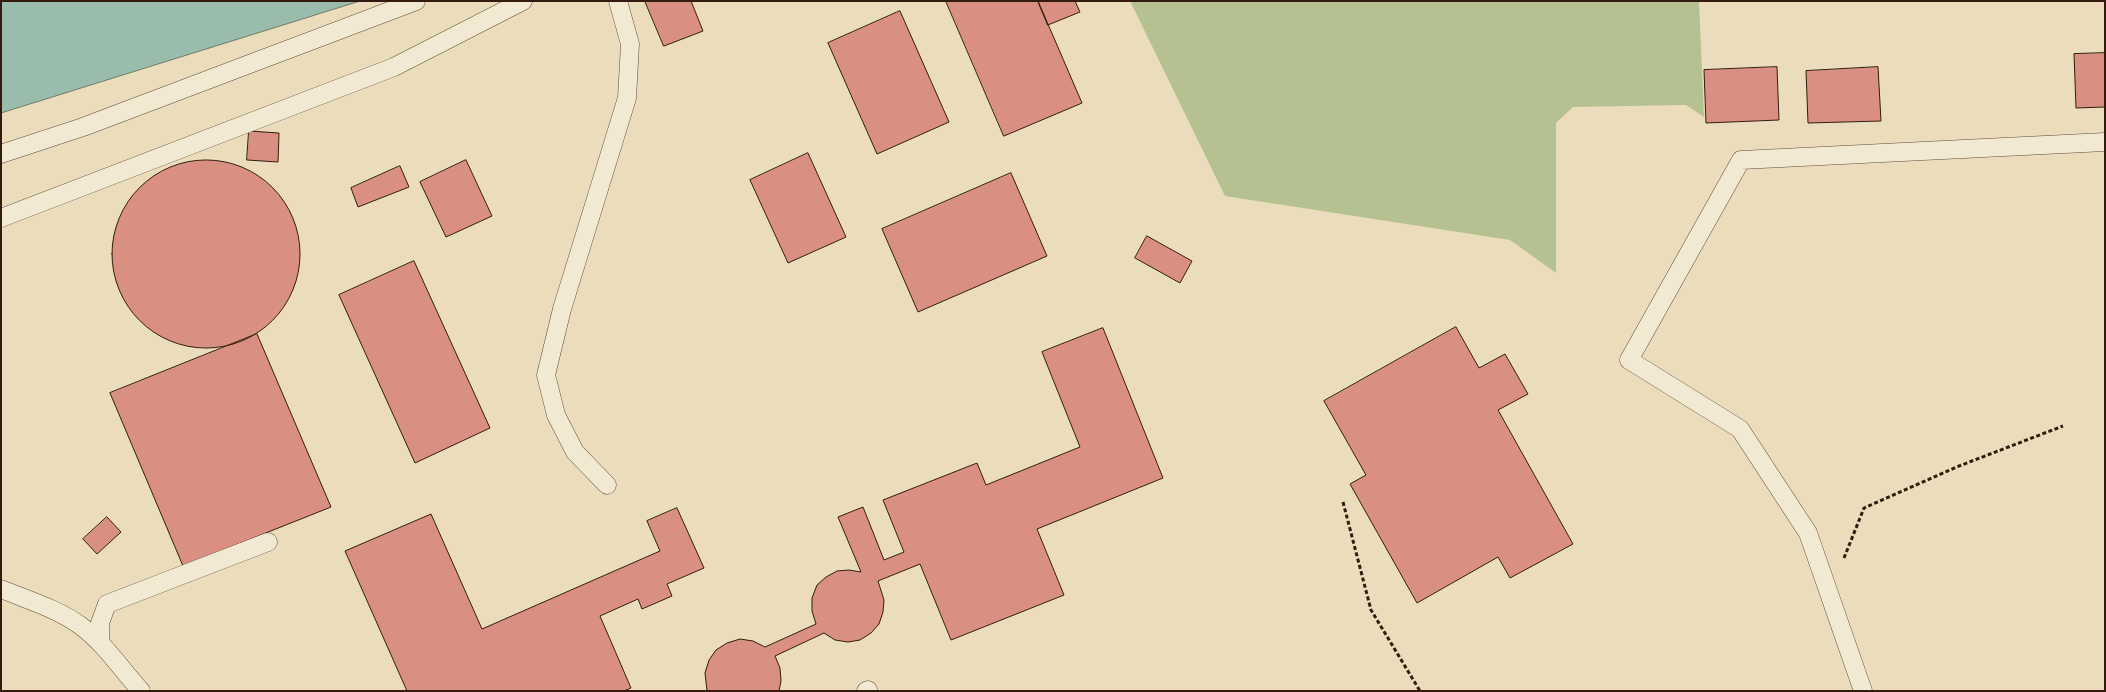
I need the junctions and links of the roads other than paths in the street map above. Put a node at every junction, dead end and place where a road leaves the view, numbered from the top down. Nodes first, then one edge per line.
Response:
1 (416, 1) edge
2 (523, 1) edge
3 (618, 1) edge
4 (2105, 142) edge
5 (1, 154) edge
6 (1, 218) edge
7 (606, 484) dead end
8 (268, 542) dead end
9 (1, 589) edge
10 (100, 642) junction
11 (141, 691) edge
12 (1863, 691) edge

1 - 5 lane
2 - 6 lane
3 - 7 lane
4 - 12 lane
8 - 10 lane
9 - 10 lane
10 - 11 lane

